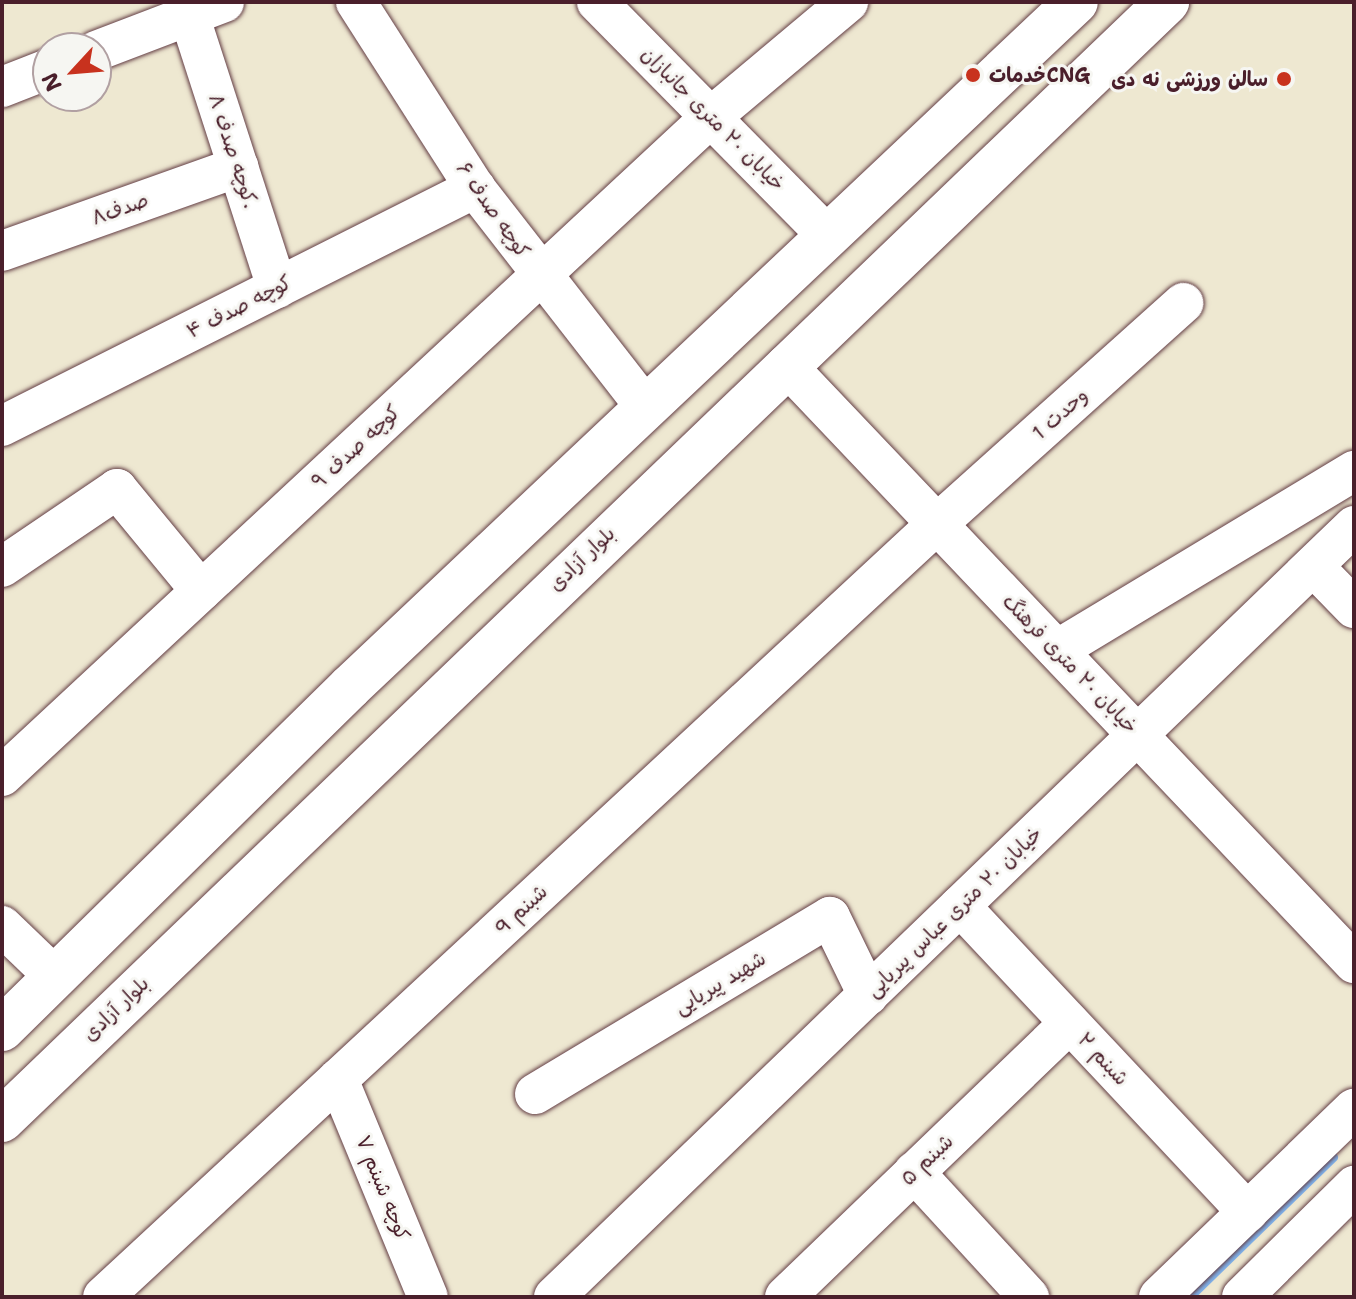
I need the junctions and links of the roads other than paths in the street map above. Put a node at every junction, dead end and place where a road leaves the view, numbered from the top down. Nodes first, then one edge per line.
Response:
1 (356, 2) edge
2 (597, 2) edge
3 (848, 2) edge
4 (1076, 2) edge
5 (1167, 2) edge
6 (206, 9) edge
7 (112, 45) edge
8 (32, 75) edge
9 (2, 87) edge
10 (711, 117) junction
11 (238, 167) junction
12 (475, 188) junction
13 (828, 236) junction
14 (2, 251) edge
15 (539, 276) junction
16 (277, 288) junction
17 (1183, 303) dead end
18 (786, 365) junction
19 (646, 408) junction
20 (2, 426) edge
21 (1354, 471) edge
22 (937, 524) junction
23 (1354, 526) edge
24 (1313, 566) junction
25 (2, 567) edge
26 (201, 591) junction
27 (1354, 608) edge
28 (1057, 650) junction
29 (317, 720) junction
30 (1138, 735) junction
31 (368, 765) junction
32 (2, 776) edge
33 (219, 815) junction
34 (273, 857) junction
35 (960, 906) junction
36 (2, 926) edge
37 (1354, 963) edge
38 (55, 977) junction
39 (868, 995) junction
40 (1070, 1023) junction
41 (2, 1029) edge
42 (338, 1079) junction
43 (535, 1094) dead end
44 (1354, 1109) edge
45 (2, 1120) edge
46 (914, 1172) junction
47 (1354, 1186) edge
48 (1247, 1212) junction
49 (104, 1297) edge
50 (428, 1297) edge
51 (554, 1297) edge
52 (785, 1297) edge
53 (1029, 1297) edge
54 (1159, 1297) edge
55 (1242, 1297) edge

1 - 12 street, کوچه صدف ۶
2 - 10 street, خیابان ۲۰ متری جانبازان
3 - 10 street, کوچه صدف ۹
4 - 13 main road
5 - 18 main road, بلوار آزادی
6 - 7 street
6 - 11 street, کوچه صدف ۸.
8 - 9 street
10 - 13 street, خیابان ۲۰ متری جانبازان
10 - 15 street, کوچه صدف ۹
11 - 14 street, صدف۸
11 - 16 street, کوچه صدف ۸.
12 - 15 street, کوچه صدف ۶
12 - 16 street, کوچه صدف ۴
13 - 19 main road
15 - 19 street, کوچه صدف ۶
15 - 26 street, کوچه صدف ۹
16 - 20 street, کوچه صدف ۴
17 - 22 street, وحدت 1
18 - 22 street, خیابان ۲۰ متری فرهنگ
18 - 31 main road, بلوار آزادی
19 - 29 main road
21 - 28 street
22 - 28 street, خیابان ۲۰ متری فرهنگ
22 - 42 street, شبنم 9
23 - 24 street, خیابان ۲۰ متری عباس پیریایی
24 - 27 street
24 - 30 street, خیابان ۲۰ متری عباس پیریایی
25 - 26 street
26 - 32 street, کوچه صدف ۹
28 - 30 street, خیابان ۲۰ متری فرهنگ
29 - 31 main road
29 - 33 main road
30 - 35 street, خیابان ۲۰ متری عباس پیریایی
30 - 37 street, خیابان ۲۰ متری فرهنگ
31 - 34 main road, بلوار آزادی
33 - 34 main road
33 - 38 main road
34 - 45 main road, بلوار آزادی
35 - 39 street, خیابان ۲۰ متری عباس پیریایی
35 - 40 street, شبنم ۲
36 - 38 street
38 - 41 main road
39 - 43 street, شهید پیریایی
39 - 51 street, خیابان ۲۰ متری عباس پیریایی
40 - 46 street, شبنم ۵
40 - 48 street, شبنم ۲
42 - 49 street, شبنم 9
42 - 50 street, کوچه شبنم ۷
44 - 48 street
46 - 52 street, شبنم ۵
46 - 53 street
47 - 55 street
48 - 54 street

